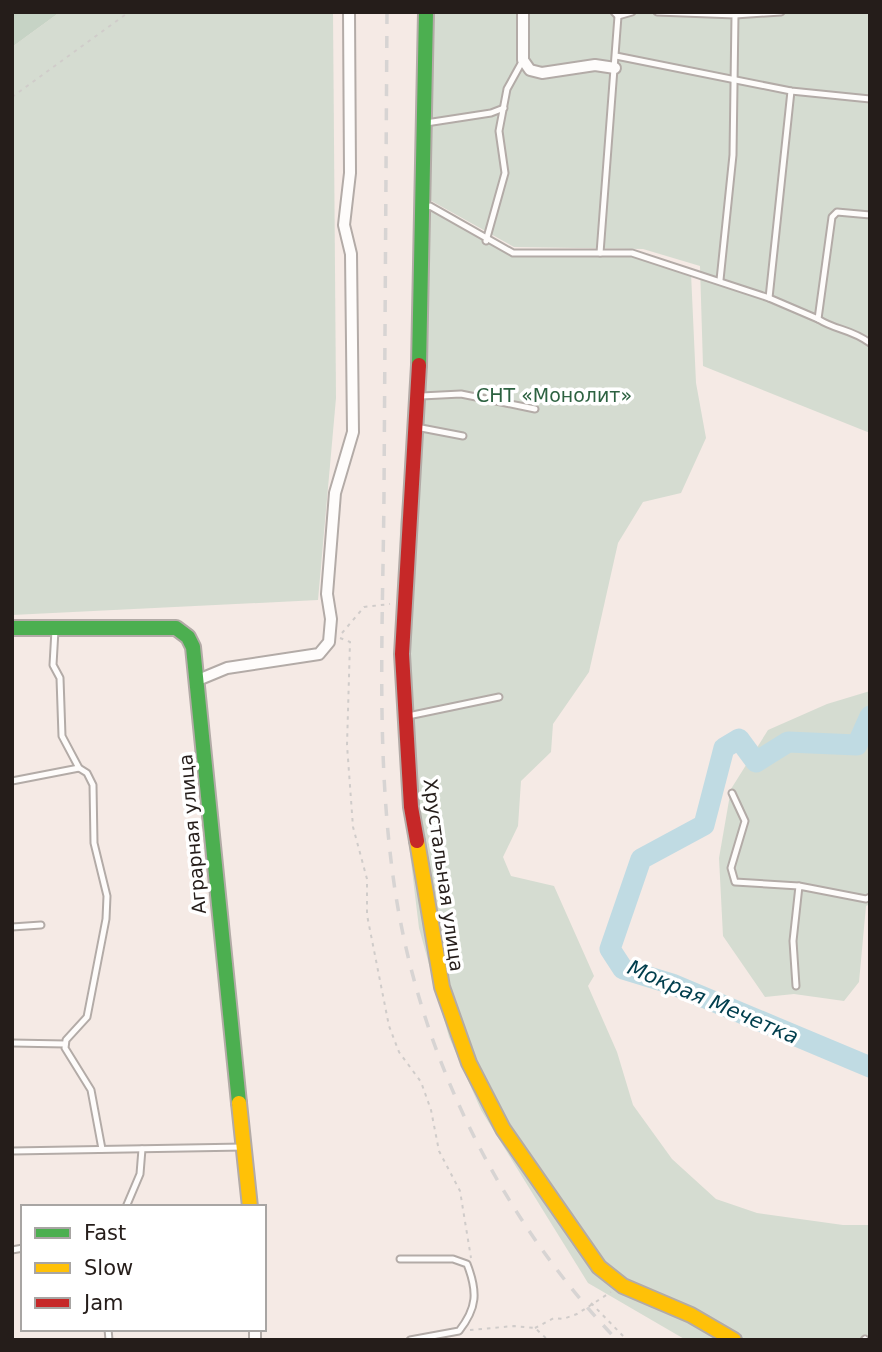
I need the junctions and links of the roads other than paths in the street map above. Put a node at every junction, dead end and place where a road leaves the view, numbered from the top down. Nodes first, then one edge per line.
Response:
1 (349, 12) edge
2 (426, 12) edge
3 (523, 12) edge
4 (632, 12) edge
5 (656, 12) edge
6 (781, 12) edge
7 (616, 14) edge
8 (736, 15) junction
9 (616, 55) junction
10 (523, 60) junction
11 (615, 68) junction
12 (735, 79) junction
13 (791, 91) junction
14 (870, 99) edge
15 (504, 107) junction
16 (426, 123) junction
17 (424, 209) junction
18 (870, 215) edge
19 (486, 241) junction
20 (600, 253) junction
21 (720, 280) junction
22 (769, 298) junction
23 (818, 319) junction
24 (870, 343) edge
25 (418, 397) junction
26 (535, 409) dead end
27 (416, 427) junction
28 (463, 436) dead end
29 (55, 627) junction
30 (12, 628) edge
31 (198, 680) junction
32 (499, 697) dead end
33 (408, 716) junction
34 (79, 768) junction
35 (12, 781) edge
36 (732, 793) dead end
37 (799, 886) junction
38 (870, 897) edge
39 (41, 925) dead end
40 (12, 928) edge
41 (796, 986) dead end
42 (12, 1043) edge
43 (65, 1044) junction
44 (246, 1147) junction
45 (102, 1149) junction
46 (142, 1149) junction
47 (12, 1151) edge
48 (127, 1205) edge
49 (250, 1205) edge
50 (400, 1258) dead end
51 (410, 1340) edge
52 (734, 1340) edge

1 - 31 street
2 - 16 street, Хрустальная улица
3 - 10 street
4 - 7 lane
5 - 8 lane
6 - 8 lane
7 - 9 lane
8 - 12 lane
9 - 11 lane
9 - 12 lane
10 - 11 street
10 - 15 lane
11 - 20 lane
12 - 13 lane
12 - 21 lane
13 - 14 lane
13 - 22 lane
15 - 16 lane
15 - 19 lane
16 - 17 street, Хрустальная улица
17 - 19 lane
17 - 25 street, Хрустальная улица
18 - 23 lane
19 - 20 lane
20 - 21 lane
21 - 22 lane
22 - 23 lane
23 - 24 lane
25 - 26 lane
25 - 27 street, Хрустальная улица
27 - 28 lane
27 - 33 street, Хрустальная улица
29 - 30 street, Аграрная улица
29 - 31 street, Аграрная улица
29 - 34 lane
31 - 44 street, Аграрная улица
32 - 33 lane
33 - 52 street, Хрустальная улица
34 - 35 lane
34 - 43 lane
36 - 37 lane
37 - 38 lane
37 - 41 lane
39 - 40 lane
42 - 43 lane
43 - 45 lane
44 - 46 lane
44 - 49 street, Аграрная улица
45 - 46 lane
45 - 47 lane
46 - 48 lane
50 - 51 lane

